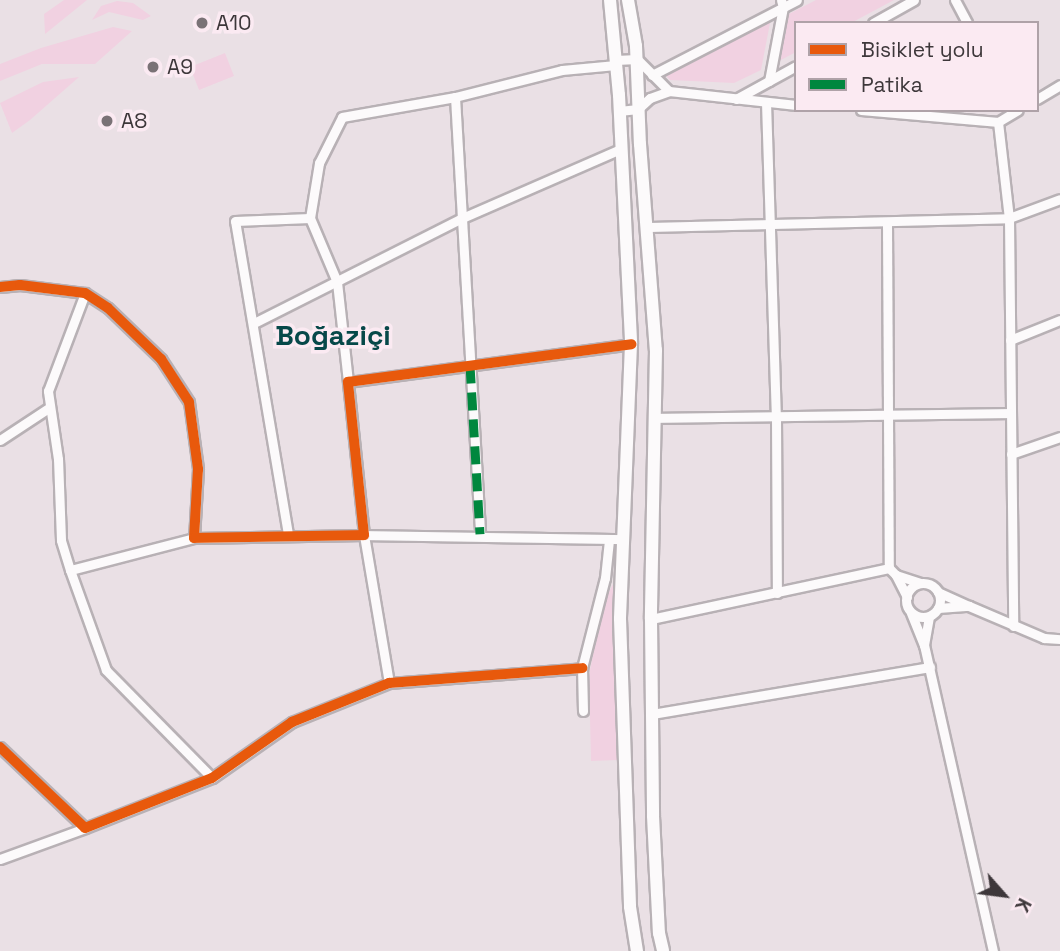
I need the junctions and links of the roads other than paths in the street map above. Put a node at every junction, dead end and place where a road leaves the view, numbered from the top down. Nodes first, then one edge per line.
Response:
1 (610, 0) edge
2 (628, 0) edge
3 (797, 0) edge
4 (914, 0) edge
5 (955, 0) edge
6 (782, 4) edge
7 (877, 21) edge
8 (966, 21) edge
9 (637, 59) junction
10 (616, 63) junction
11 (794, 67) edge
12 (652, 75) junction
13 (769, 81) junction
14 (1060, 85) edge
15 (669, 91) junction
16 (455, 97) junction
17 (1039, 98) edge
18 (735, 99) junction
19 (766, 102) junction
20 (794, 105) edge
21 (638, 109) junction
22 (619, 111) junction
23 (891, 112) edge
24 (1015, 112) edge
25 (998, 122) junction
26 (621, 149) junction
27 (1060, 199) edge
28 (310, 218) junction
29 (462, 218) junction
30 (1009, 218) junction
31 (887, 222) junction
32 (770, 225) junction
33 (649, 227) junction
34 (337, 282) junction
35 (0, 287) edge
36 (85, 293) junction
37 (1060, 320) edge
38 (254, 323) junction
39 (1010, 340) junction
40 (631, 344) junction
41 (470, 365) junction
42 (348, 382) junction
43 (50, 407) junction
44 (1009, 413) junction
45 (887, 416) junction
46 (776, 417) junction
47 (653, 418) junction
48 (1060, 437) edge
49 (0, 440) edge
50 (1011, 454) junction
51 (288, 534) junction
52 (480, 534) junction
53 (364, 535) junction
54 (194, 538) junction
55 (609, 539) junction
56 (624, 539) junction
57 (70, 570) junction
58 (893, 572) junction
59 (922, 583) junction
60 (938, 592) junction
61 (777, 593) junction
62 (906, 597) junction
63 (970, 606) junction
64 (938, 608) junction
65 (911, 613) junction
66 (929, 616) junction
67 (651, 620) junction
68 (1013, 626) junction
69 (1060, 639) edge
70 (924, 645) junction
71 (930, 667) junction
72 (583, 668) junction
73 (389, 683) junction
74 (583, 711) dead end
75 (652, 714) junction
76 (0, 747) edge
77 (212, 778) junction
78 (85, 828) junction
79 (0, 859) edge
80 (637, 951) edge
81 (663, 951) edge
82 (993, 951) edge

1 - 10 main road
2 - 9 main road
3 - 6 street
4 - 7 street
5 - 8 street
6 - 12 street
6 - 13 street
9 - 10 street
9 - 12 street
9 - 21 main road
10 - 16 street
10 - 22 main road
11 - 13 street
12 - 15 street
13 - 18 street
14 - 17 street
15 - 18 street
15 - 21 street
16 - 28 street
16 - 29 street
18 - 19 street
19 - 20 street
19 - 32 street
21 - 22 street
21 - 33 main road
22 - 26 main road
23 - 25 street
24 - 25 street
25 - 30 street
26 - 29 street
26 - 40 main road
27 - 30 street
28 - 34 street
28 - 38 street
29 - 34 street
29 - 41 street
30 - 31 street
30 - 39 street
31 - 32 street
31 - 45 street
32 - 33 street
32 - 46 street
33 - 47 main road
34 - 38 street
34 - 42 street
35 - 36 street
36 - 43 street
36 - 54 street
37 - 39 street
38 - 51 street
39 - 44 street
40 - 41 street
40 - 56 main road
41 - 42 street
41 - 52 street
42 - 53 street
43 - 49 street
43 - 57 street
44 - 45 street
44 - 50 street
45 - 46 street
45 - 58 street
46 - 47 street
46 - 61 street
47 - 67 main road
48 - 50 street
50 - 68 street
51 - 53 street
51 - 54 street
52 - 53 street
52 - 55 street
53 - 73 street
54 - 57 street
55 - 56 street
55 - 72 street
56 - 80 main road
57 - 77 street
58 - 59 street
58 - 61 street
58 - 62 street
59 - 60 street
59 - 62 street
60 - 63 street
60 - 64 street
61 - 67 street
62 - 65 street
63 - 64 street
63 - 68 street
64 - 66 street
65 - 66 street
65 - 70 street
66 - 70 street
67 - 75 main road
68 - 69 street
70 - 71 street
71 - 75 street
71 - 82 street
72 - 73 street
72 - 74 street
73 - 77 street
75 - 81 main road
76 - 78 street
77 - 78 street
78 - 79 street

